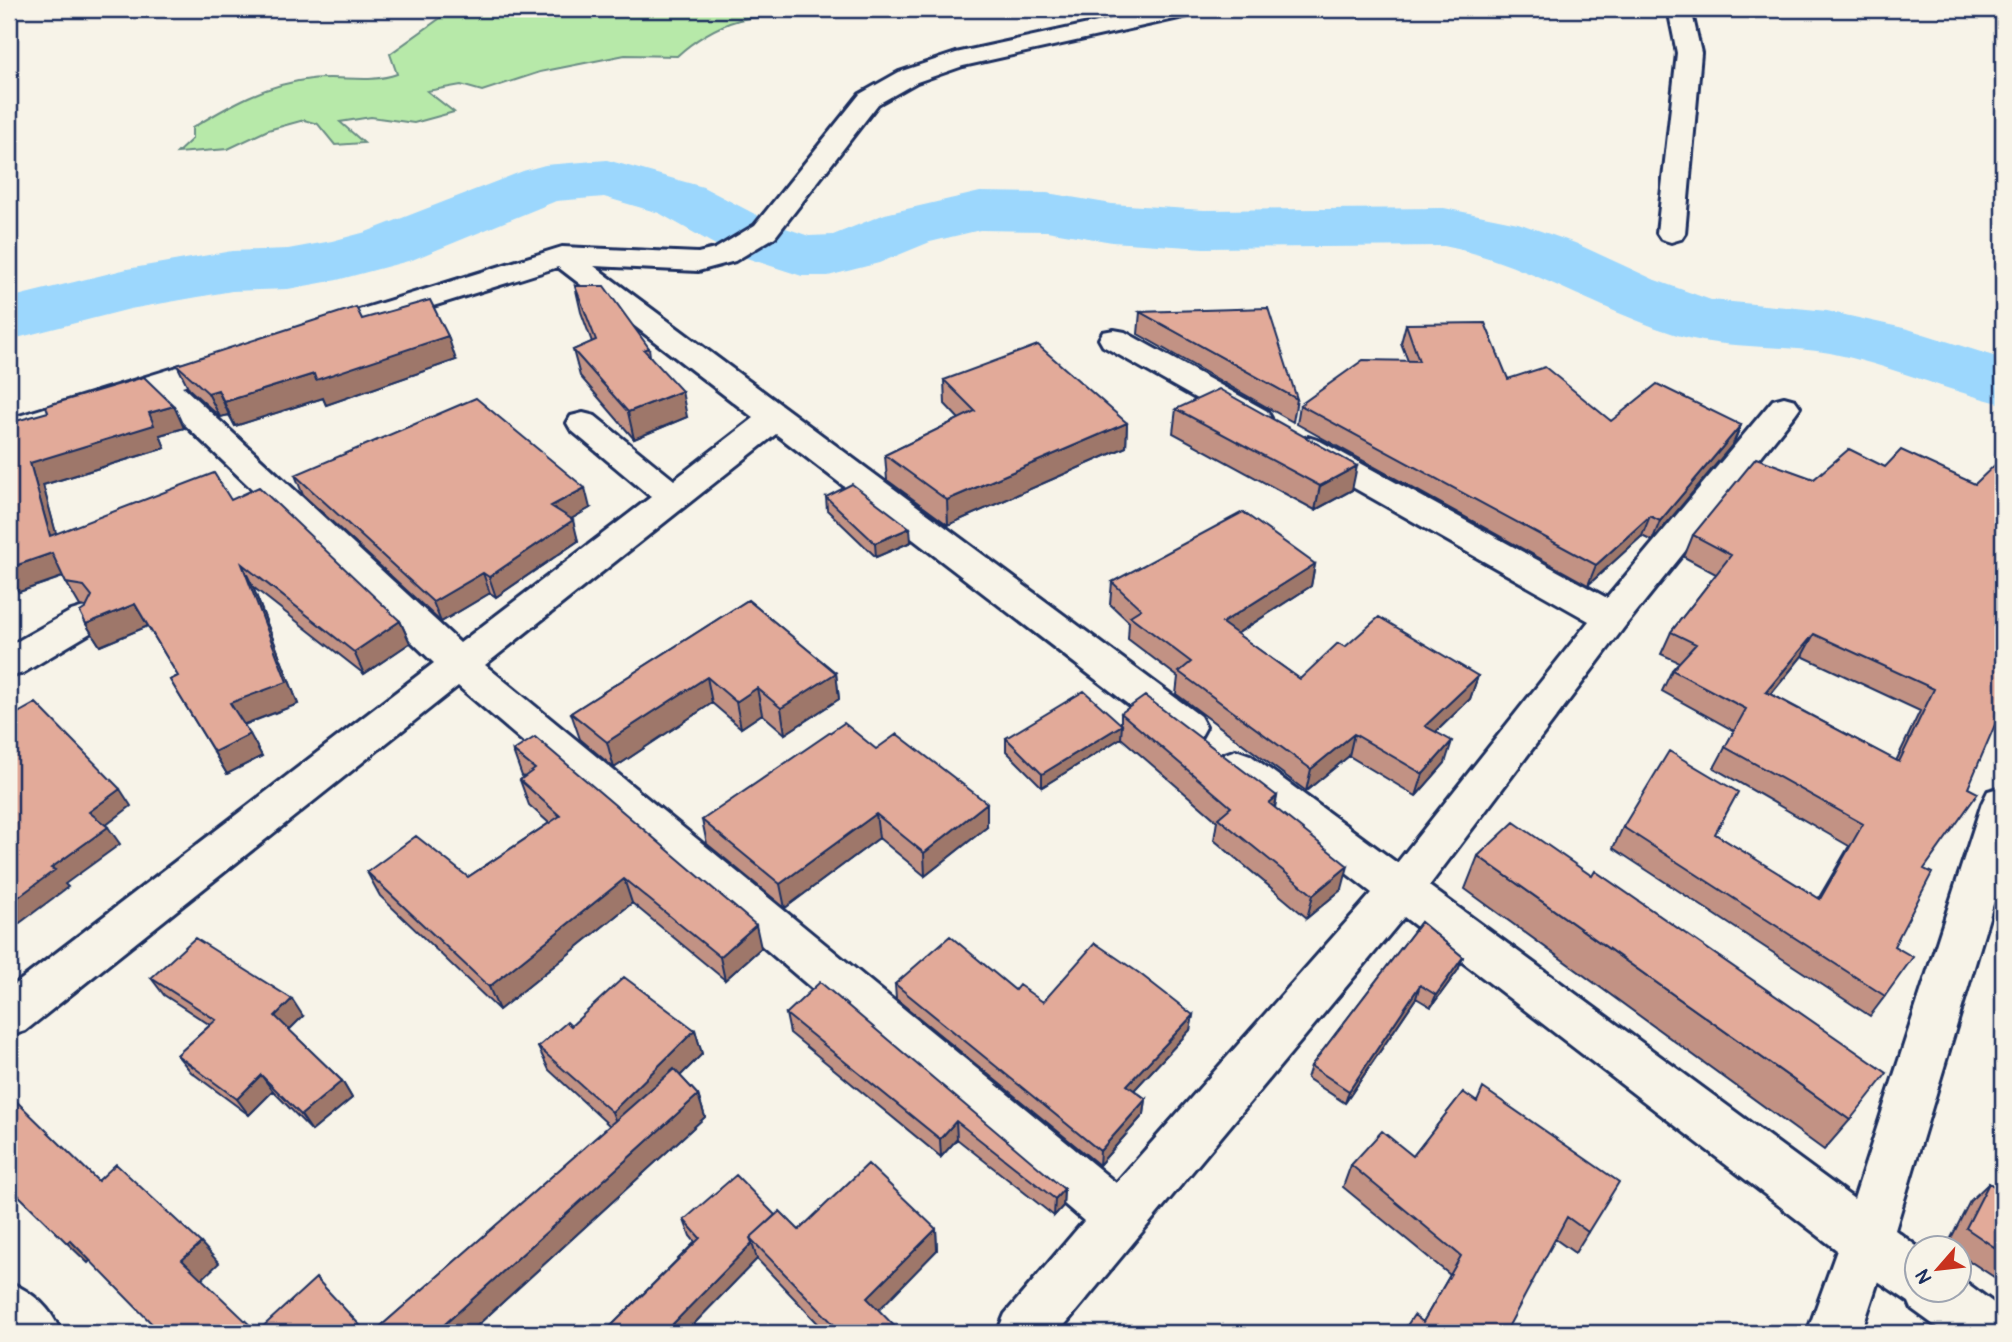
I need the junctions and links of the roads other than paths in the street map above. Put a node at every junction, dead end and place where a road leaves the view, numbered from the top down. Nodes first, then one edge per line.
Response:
1 (1188, 9) edge
2 (1680, 9) edge
3 (1671, 233) dead end
4 (562, 256) junction
5 (1114, 339) dead end
6 (161, 384) junction
7 (1784, 407) dead end
8 (776, 417) junction
9 (583, 423) dead end
10 (9, 430) edge
11 (673, 497) junction
12 (1612, 617) junction
13 (84, 620) edge
14 (9, 663) edge
15 (459, 665) junction
16 (2003, 803) edge
17 (1401, 890) junction
18 (9, 1016) edge
19 (1119, 1218) junction
20 (1866, 1241) junction
21 (1904, 1269) edge
22 (1950, 1304) edge
23 (9, 1309) edge
24 (34, 1333) edge
25 (1024, 1333) edge
26 (1834, 1333) edge
27 (1989, 1333) edge

1 - 4 street
2 - 3 street
4 - 6 street
4 - 8 street
5 - 12 street
6 - 10 street
6 - 15 street
7 - 12 street
8 - 11 street
8 - 17 street
9 - 11 street
11 - 15 street
12 - 17 street
13 - 14 street
15 - 18 street
15 - 19 street
16 - 20 street
17 - 19 street
17 - 20 street
19 - 25 street
20 - 21 street
20 - 26 street
22 - 27 street
23 - 24 street

